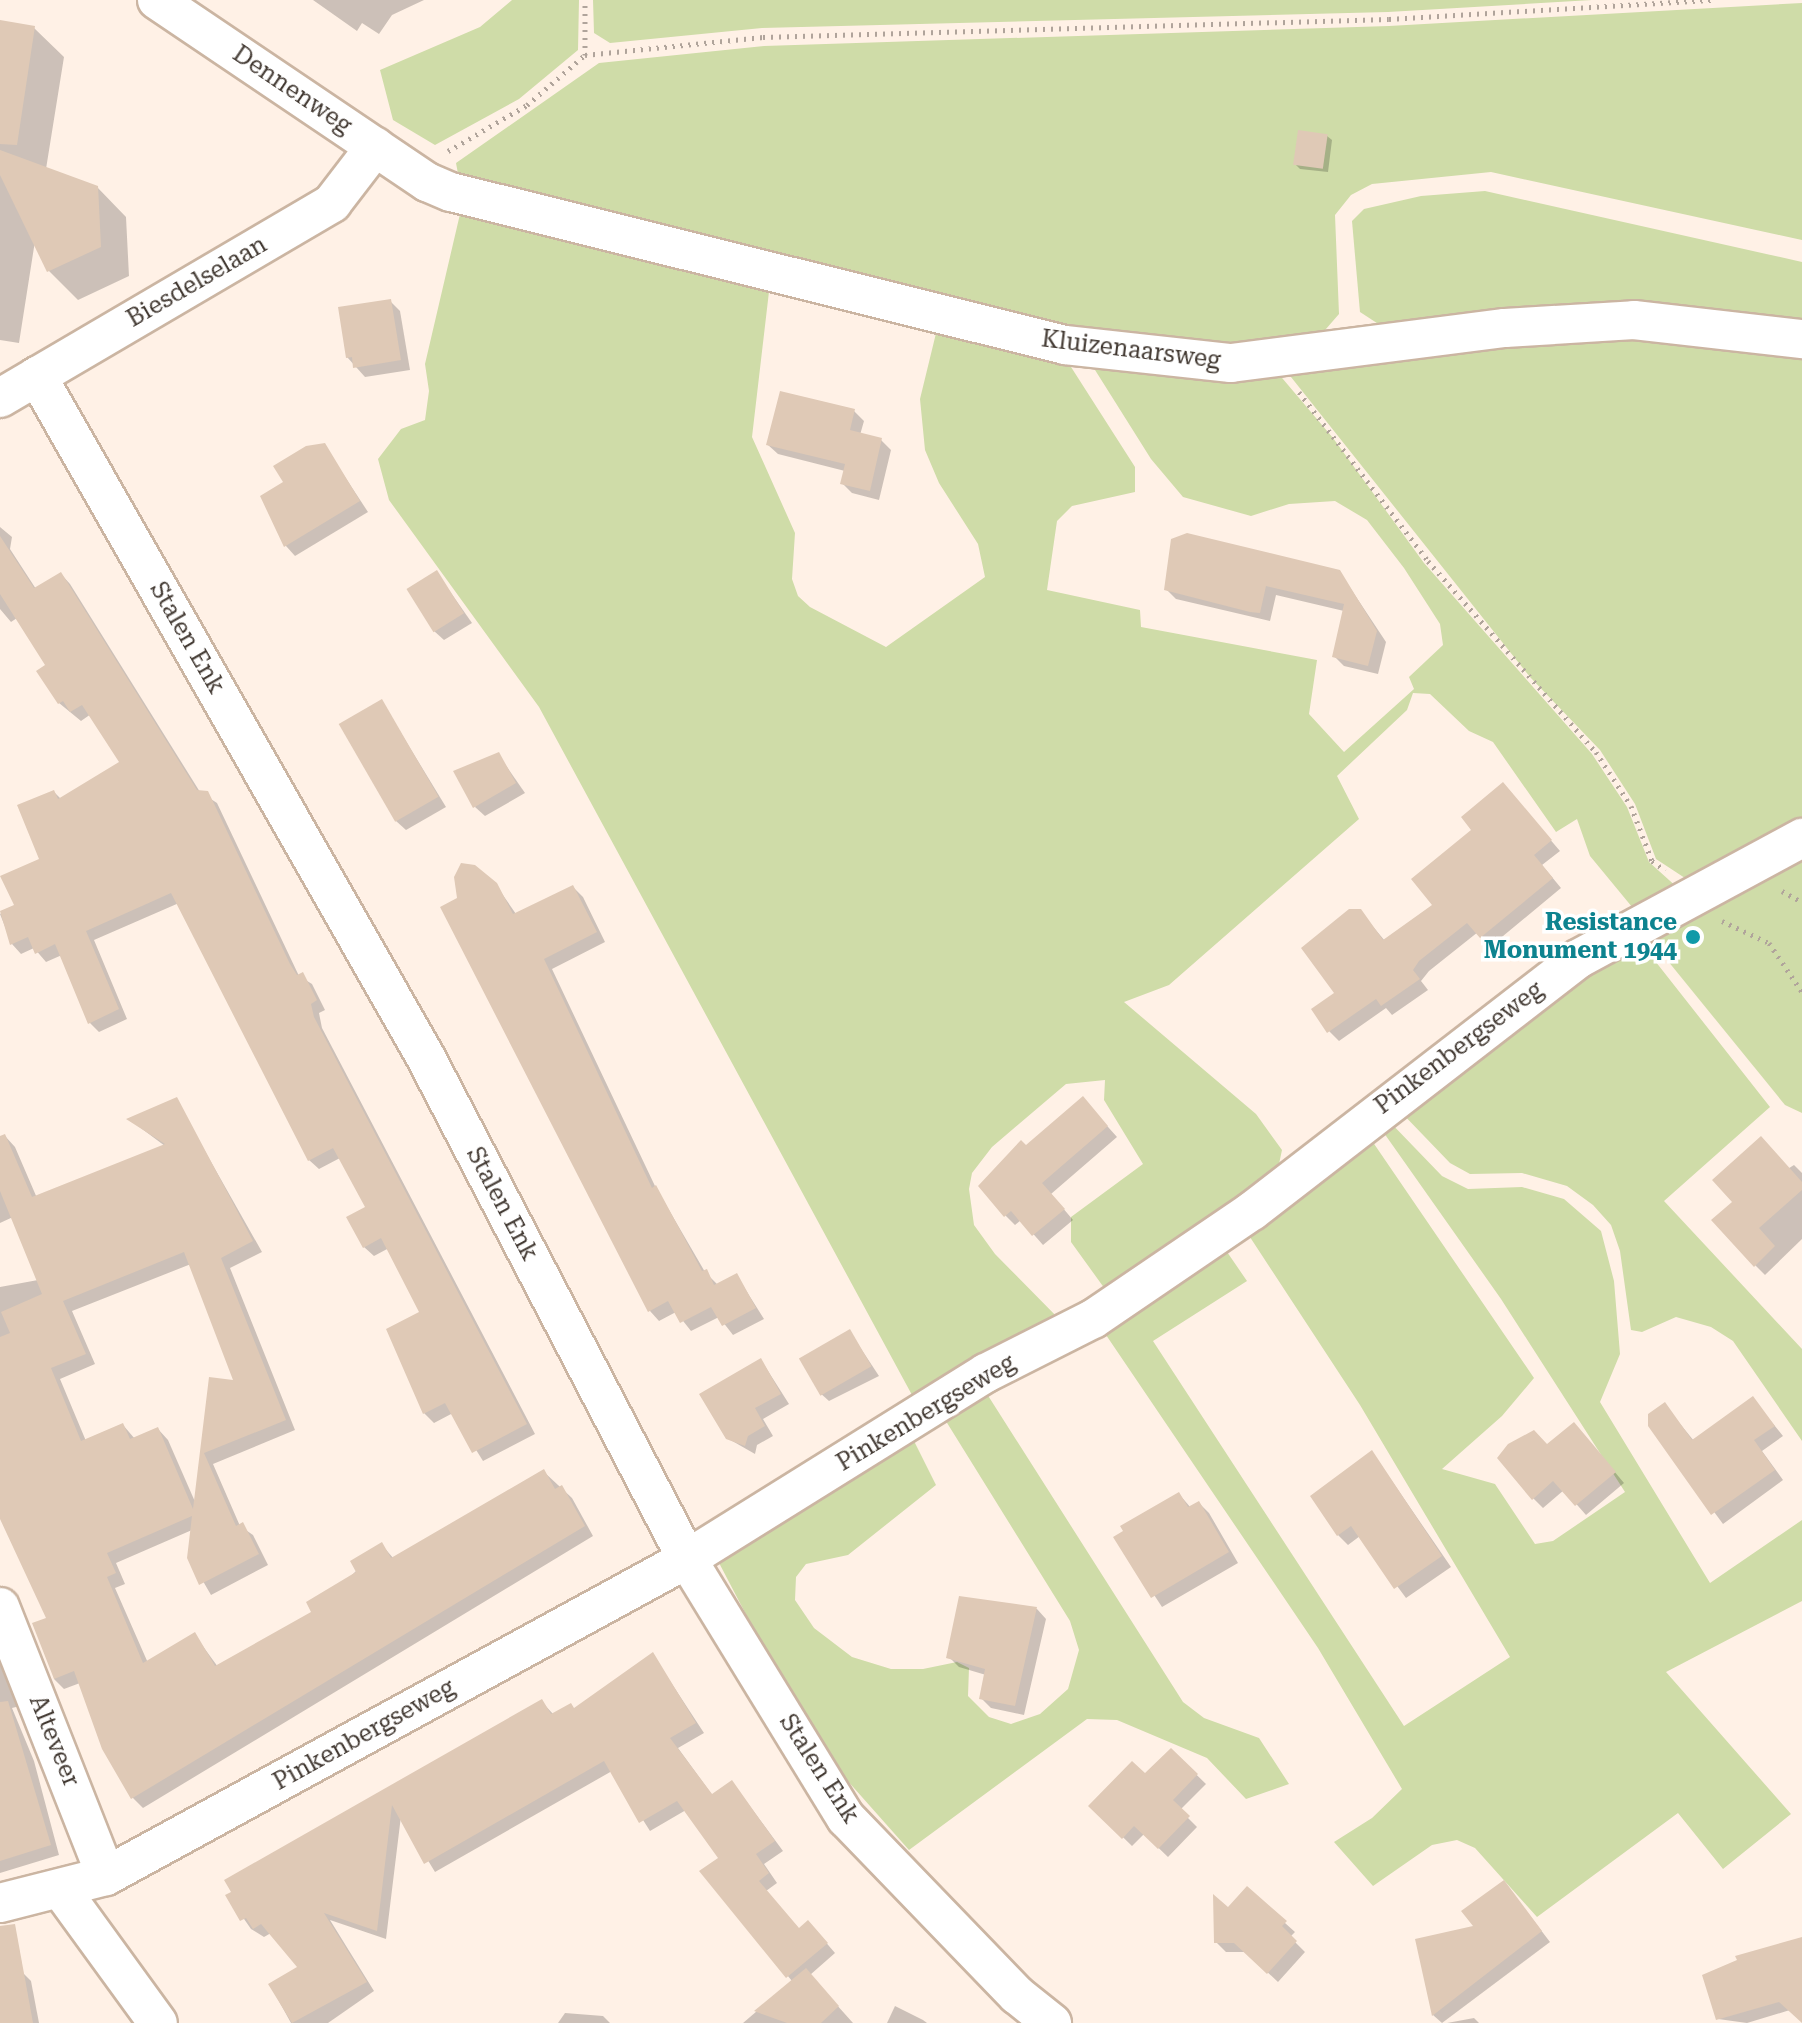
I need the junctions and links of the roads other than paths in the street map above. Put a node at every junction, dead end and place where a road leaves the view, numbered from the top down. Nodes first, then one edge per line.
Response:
1 (157, 0) edge
2 (375, 147) junction
3 (427, 182) joint
4 (1802, 339) edge
5 (37, 376) junction
6 (0, 398) edge
7 (1802, 838) edge
8 (687, 1559) junction
9 (0, 1607) edge
10 (106, 1876) junction
11 (62, 1891) junction
12 (0, 1903) edge
13 (1010, 2009) edge
14 (158, 2023) edge
15 (1052, 2023) edge

1 - 2 street, Dennenweg
2 - 3 street, Dennenweg
2 - 5 street, Biesdelselaan
3 - 4 street, Kluizenaarsweg
5 - 6 street, Biesdelselaan
5 - 8 street, Stalen Enk
7 - 8 street, Pinkenbergseweg
8 - 10 street, Pinkenbergseweg
8 - 13 street, Stalen Enk
9 - 10 street, Alteveer
10 - 11 street, Pinkenbergseweg
11 - 12 street, Pinkenbergseweg
11 - 14 street
13 - 15 street, Stalen Enk

